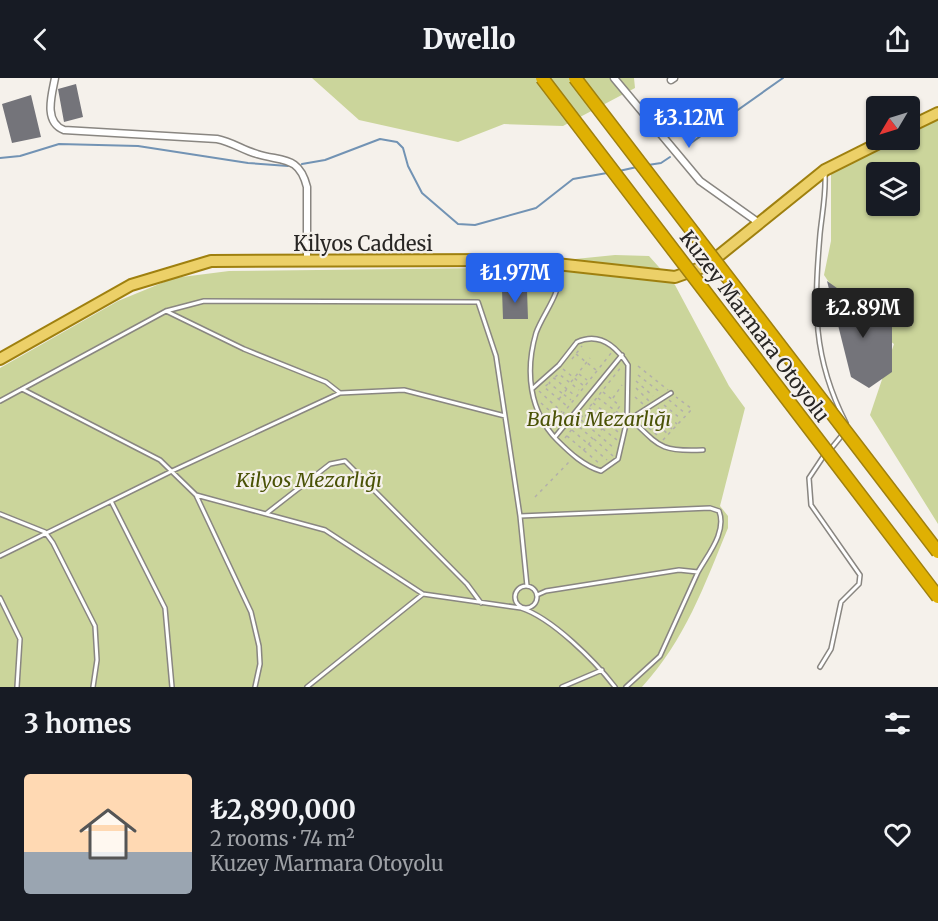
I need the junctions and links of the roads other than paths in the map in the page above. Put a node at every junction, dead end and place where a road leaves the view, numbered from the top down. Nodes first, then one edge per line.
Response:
1 (55, 78) edge
2 (542, 78) edge
3 (575, 78) edge
4 (614, 78) edge
5 (938, 113) edge
6 (920, 122) edge
7 (866, 150) edge
8 (825, 170) junction
9 (760, 224) junction
10 (307, 261) junction
11 (552, 264) junction
12 (166, 311) junction
13 (622, 355) junction
14 (0, 359) edge
15 (530, 369) junction
16 (542, 378) junction
17 (533, 388) junction
18 (22, 389) junction
19 (340, 393) junction
20 (672, 393) road end
21 (0, 401) edge
22 (505, 416) junction
23 (628, 420) junction
24 (554, 437) junction
25 (703, 450) dead end
26 (172, 471) junction
27 (196, 495) junction
28 (112, 502) junction
29 (266, 513) junction
30 (0, 514) edge
31 (520, 516) junction
32 (45, 532) junction
33 (938, 552) edge
34 (0, 556) edge
35 (698, 572) junction
36 (528, 586) junction
37 (423, 594) junction
38 (537, 595) junction
39 (938, 597) edge
40 (0, 598) edge
41 (481, 603) junction
42 (521, 608) junction
43 (820, 667) dead end
44 (602, 670) junction
45 (17, 687) edge
46 (93, 687) edge
47 (172, 687) edge
48 (255, 687) edge
49 (307, 687) edge
50 (562, 687) edge
51 (615, 687) edge
52 (626, 687) edge

1 - 10 street
2 - 39 highway, Kuzey Marmara Otoyolu, bridge
3 - 33 highway, Kuzey Marmara Otoyolu, bridge
4 - 9 street
5 - 6 main road
7 - 8 main road, Kilyos Caddesi
8 - 9 main road, Kilyos Caddesi
8 - 43 lane
9 - 11 main road, Kilyos Caddesi
10 - 11 main road, Kilyos Caddesi
10 - 14 main road, Kilyos Caddesi
11 - 15 lane
12 - 18 lane
12 - 19 lane
12 - 22 lane
13 - 16 lane
13 - 23 lane
13 - 24 lane
15 - 16 lane
15 - 17 lane
16 - 17 lane
17 - 24 lane
18 - 21 lane
18 - 26 lane
19 - 22 lane
19 - 26 lane
20 - 23 lane
22 - 31 lane
23 - 24 lane
23 - 25 lane
26 - 27 lane
26 - 28 lane
27 - 29 lane
27 - 48 lane
28 - 32 lane
28 - 47 lane
29 - 37 lane
29 - 41 lane
30 - 32 lane
31 - 35 lane
31 - 36 lane
32 - 34 lane
32 - 46 lane
35 - 38 lane
35 - 52 lane
36 - 38 lane
36 - 42 lane
37 - 41 lane
37 - 49 lane
38 - 42 lane
40 - 45 lane
41 - 42 lane
42 - 44 lane
44 - 50 lane
44 - 51 lane

